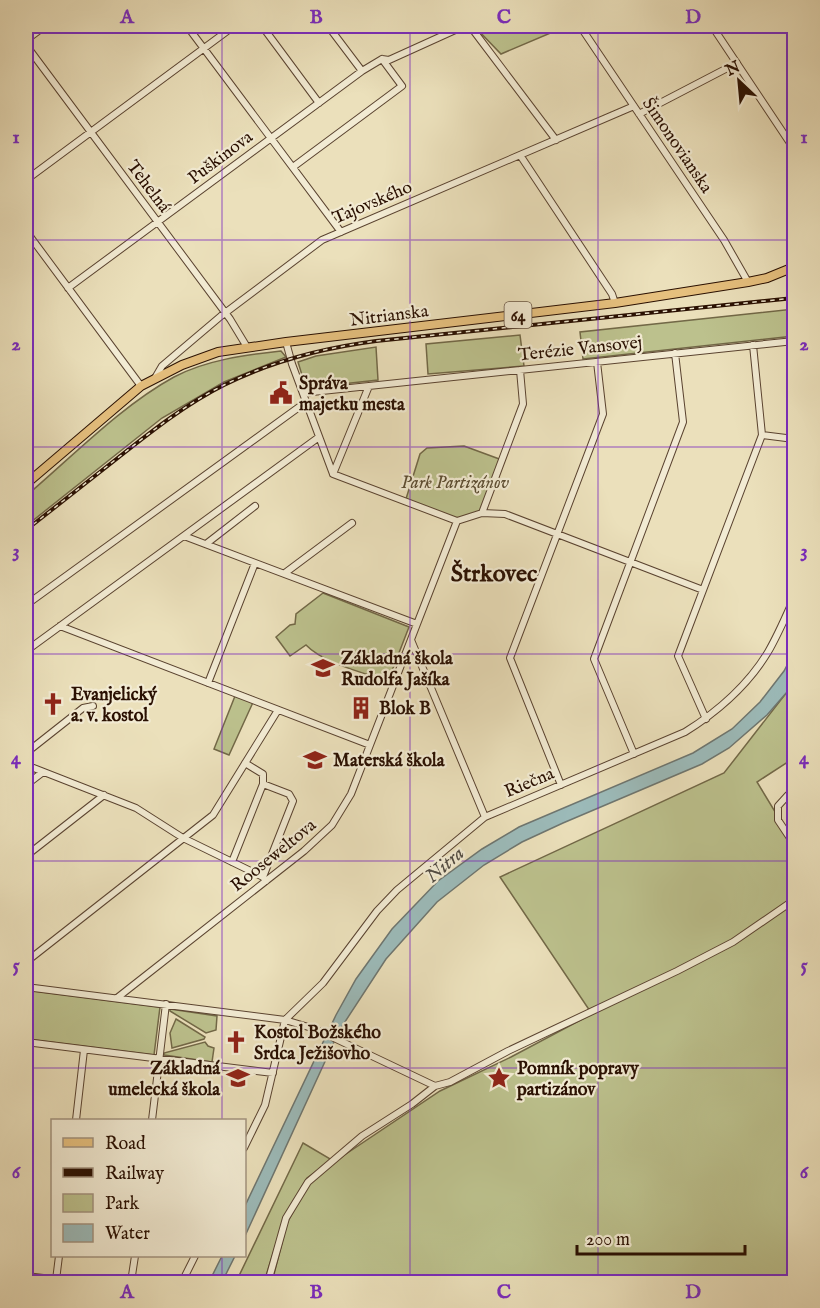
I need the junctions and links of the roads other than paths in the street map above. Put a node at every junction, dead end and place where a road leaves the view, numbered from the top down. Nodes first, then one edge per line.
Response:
1 (45, 26) edge
2 (187, 26) edge
3 (219, 26) edge
4 (234, 26) edge
5 (262, 26) edge
6 (328, 26) edge
7 (464, 26) edge
8 (470, 26) edge
9 (580, 26) edge
10 (712, 26) edge
11 (224, 32) junction
12 (26, 40) edge
13 (26, 45) edge
14 (204, 48) junction
15 (381, 59) junction
16 (737, 63) junction
17 (362, 71) junction
18 (319, 103) junction
19 (634, 106) junction
20 (639, 114) junction
21 (90, 132) junction
22 (271, 138) junction
23 (556, 140) junction
24 (795, 149) edge
25 (520, 155) junction
26 (293, 167) junction
27 (26, 180) edge
28 (157, 222) junction
29 (26, 231) edge
30 (341, 232) junction
31 (795, 267) edge
32 (748, 282) junction
33 (68, 288) junction
34 (615, 303) junction
35 (225, 313) junction
36 (795, 341) edge
37 (286, 342) junction
38 (753, 345) junction
39 (247, 347) junction
40 (675, 353) junction
41 (597, 362) junction
42 (520, 370) junction
43 (155, 378) junction
44 (141, 386) junction
45 (369, 386) junction
46 (303, 393) junction
47 (306, 402) junction
48 (762, 435) junction
49 (319, 437) junction
50 (795, 439) edge
51 (333, 474) junction
52 (26, 484) edge
53 (255, 506) dead end
54 (482, 513) junction
55 (457, 521) junction
56 (352, 522) dead end
57 (558, 534) junction
58 (183, 536) junction
59 (206, 544) junction
60 (255, 562) junction
61 (631, 562) junction
62 (285, 573) junction
63 (704, 590) junction
64 (795, 597) edge
65 (26, 605) edge
66 (417, 624) junction
67 (60, 626) junction
68 (411, 640) junction
69 (26, 651) edge
70 (208, 683) junction
71 (93, 706) dead end
72 (278, 710) junction
73 (706, 719) junction
74 (370, 745) junction
75 (26, 753) edge
76 (634, 754) junction
77 (245, 763) junction
78 (26, 765) edge
79 (43, 772) junction
80 (263, 784) junction
81 (26, 785) edge
82 (561, 785) junction
83 (104, 795) junction
84 (795, 795) edge
85 (485, 817) junction
86 (183, 838) junction
87 (795, 844) edge
88 (26, 856) edge
89 (232, 862) junction
90 (265, 879) junction
91 (795, 900) edge
92 (26, 962) edge
93 (26, 987) edge
94 (117, 998) junction
95 (166, 1004) junction
96 (285, 1020) junction
97 (26, 1042) edge
98 (84, 1050) junction
99 (160, 1059) junction
100 (273, 1073) junction
101 (435, 1086) junction
102 (76, 1119) edge
103 (152, 1119) edge
104 (246, 1145) edge
105 (59, 1257) edge
106 (135, 1257) edge
107 (194, 1257) edge
108 (26, 1276) edge
109 (56, 1280) junction
110 (78, 1282) edge
111 (131, 1282) edge
112 (182, 1282) edge
113 (268, 1282) edge

1 - 12 street
2 - 14 street
3 - 11 street
4 - 11 street
5 - 18 street
6 - 17 street
7 - 15 street, Puškinova
8 - 23 street
9 - 19 street, Šimonovianska
10 - 16 street
11 - 14 street
13 - 21 street, Tehelná
14 - 21 street
14 - 22 street
15 - 17 street, Puškinova
15 - 26 street
16 - 20 street
16 - 24 street
17 - 18 street, Puškinova
18 - 22 street, Puškinova
19 - 20 street, Šimonovianska
19 - 23 street, Tajovského
20 - 32 street, Šimonovianska
21 - 27 street
21 - 28 street, Tehelná
22 - 26 street
22 - 28 street, Puškinova
23 - 25 street, Tajovského
25 - 30 street, Tajovského
25 - 34 street
26 - 30 street
28 - 33 street, Puškinova
28 - 35 street, Tehelná
29 - 33 street
30 - 35 street, Tajovského
31 - 32 main road, Nitrianska / 64
32 - 34 main road, Nitrianska / 64
33 - 44 street
34 - 37 main road, Nitrianska / 64
35 - 39 street, Tehelná
35 - 43 street, Tajovského
36 - 38 street, Terézie Vansovej
37 - 39 main road, Nitrianska / 64
37 - 46 street
38 - 40 street, Terézie Vansovej
38 - 48 street
39 - 43 main road, Nitrianska / 64
40 - 41 street, Terézie Vansovej
40 - 61 street
41 - 42 street, Terézie Vansovej
41 - 57 street
42 - 45 street, Terézie Vansovej
42 - 54 street
43 - 44 main road, Nitrianska / 64
44 - 52 main road, Nitrianska / 64
45 - 46 street, Terézie Vansovej
45 - 51 street
46 - 47 street
47 - 49 street
47 - 65 street
48 - 50 street
48 - 63 street
49 - 51 street
49 - 58 street
51 - 55 street
53 - 59 street
54 - 55 street
54 - 57 street
55 - 66 street, Rooseweltova
56 - 62 street
57 - 61 street
57 - 82 street
58 - 59 street
58 - 67 street
59 - 60 street
60 - 62 street
60 - 70 street
61 - 63 street
61 - 76 street
62 - 66 street
63 - 73 street
64 - 73 street, Riečna
66 - 68 street, Rooseweltova
67 - 69 street
67 - 70 street
68 - 74 street, Rooseweltova
68 - 85 street
70 - 72 street
71 - 75 street
72 - 74 street
72 - 77 street
73 - 76 street, Riečna
74 - 90 street, Rooseweltova
76 - 82 street, Riečna
77 - 80 street
77 - 86 street
78 - 79 street
79 - 81 street
79 - 83 street
80 - 89 street
80 - 90 street
82 - 85 street, Riečna
83 - 86 street
83 - 88 street
84 - 87 street
85 - 96 street, Riečna
86 - 89 street
86 - 92 street
89 - 90 street
90 - 94 street, Rooseweltova
91 - 101 street
93 - 94 street
94 - 95 street
95 - 96 street
95 - 99 street
96 - 100 street
96 - 101 street
97 - 98 street
98 - 99 street
98 - 102 street
99 - 100 street
99 - 103 street
100 - 104 street
101 - 113 street
105 - 109 street
106 - 111 street
107 - 112 street
108 - 109 street
109 - 110 street

